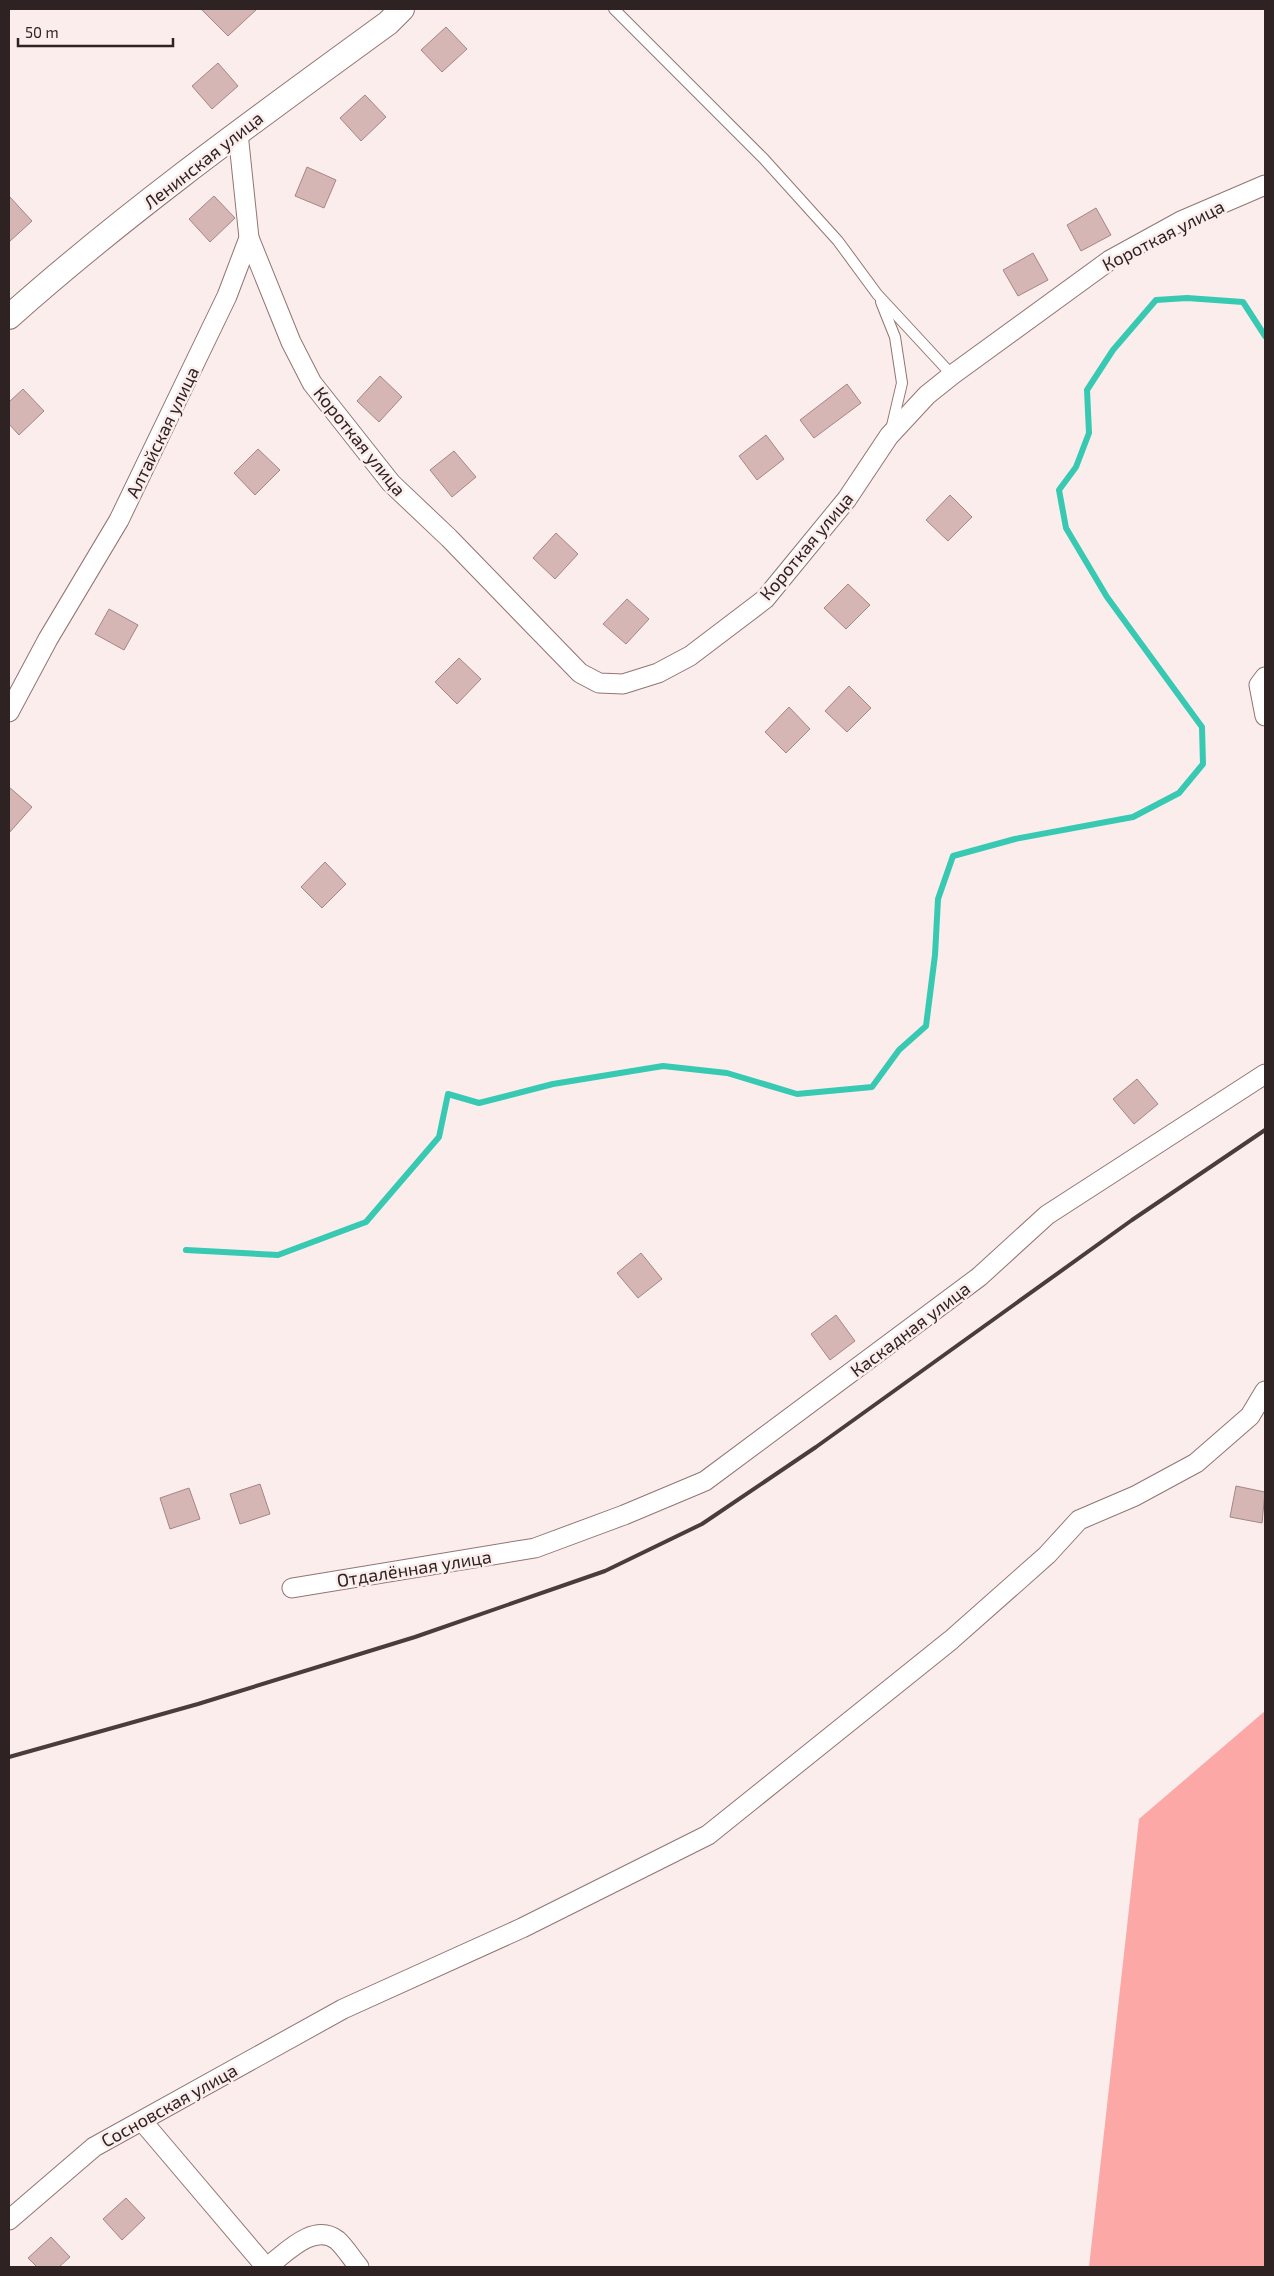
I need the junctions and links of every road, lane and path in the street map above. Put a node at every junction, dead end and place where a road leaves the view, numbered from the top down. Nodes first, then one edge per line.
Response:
1 (402, 9) edge
2 (614, 9) edge
3 (238, 133) junction
4 (1265, 185) edge
5 (249, 238) junction
6 (877, 294) junction
7 (9, 317) edge
8 (952, 375) junction
9 (890, 436) junction
10 (1265, 677) edge
11 (9, 712) edge
12 (1265, 716) edge
13 (1265, 1074) edge
14 (1265, 1391) edge
15 (535, 1548) joint
16 (292, 1588) dead end
17 (142, 2120) junction
18 (9, 2220) edge
19 (266, 2267) edge
20 (359, 2267) edge

1 - 3 street, Ленинская улица
2 - 6 lane
3 - 5 street, Алтайская улица
3 - 7 street, Ленинская улица
4 - 8 street, Короткая улица
5 - 9 street, Короткая улица
5 - 11 street, Алтайская улица
6 - 8 lane
6 - 9 lane
8 - 9 street, Короткая улица
10 - 12 street
13 - 15 street, Каскадная улица
14 - 17 street, Сосновская улица
15 - 16 street, Отдалённая улица
17 - 18 street, Сосновская улица
17 - 19 street
19 - 20 street

